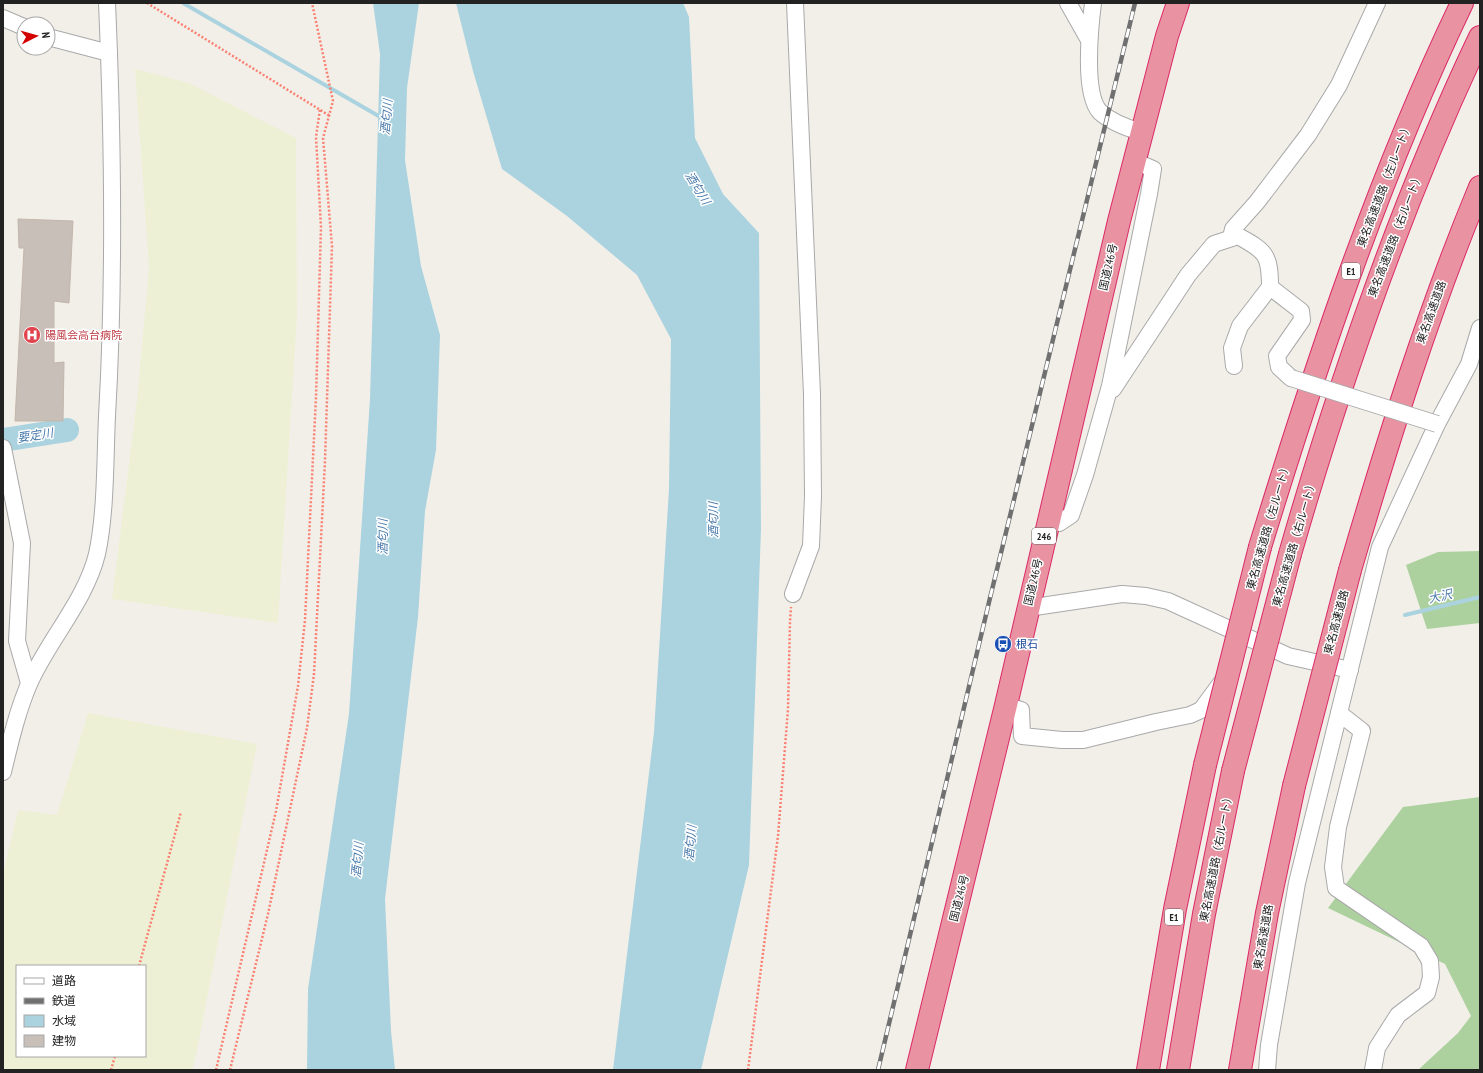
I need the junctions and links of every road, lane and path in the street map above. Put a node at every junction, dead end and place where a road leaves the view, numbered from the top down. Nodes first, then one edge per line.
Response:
1 (106, 3) edge
2 (147, 3) edge
3 (312, 3) edge
4 (795, 3) edge
5 (1068, 3) edge
6 (1092, 3) edge
7 (1178, 3) edge
8 (1377, 3) edge
9 (1462, 3) edge
10 (3, 18) edge
11 (16, 24) edge
12 (1480, 37) edge
13 (56, 38) edge
14 (1089, 40) junction
15 (109, 54) junction
16 (320, 110) junction
17 (330, 116) junction
18 (1141, 132) junction
19 (1134, 161) junction
20 (1480, 187) edge
21 (1231, 238) junction
22 (1270, 287) junction
23 (1480, 328) edge
24 (1480, 352) edge
25 (1469, 364) junction
26 (1234, 366) dead end
27 (1108, 391) junction
28 (1438, 424) junction
29 (3, 448) edge
30 (1048, 521) junction
31 (793, 594) joint
32 (1028, 608) junction
33 (1252, 639) junction
34 (1350, 670) junction
35 (29, 683) junction
36 (1006, 705) junction
37 (1339, 713) junction
38 (3, 772) edge
39 (181, 812) dead end
40 (139, 965) edge
41 (115, 1057) edge
42 (112, 1070) edge
43 (216, 1070) edge
44 (230, 1070) edge
45 (748, 1070) edge
46 (917, 1070) edge
47 (1148, 1070) edge
48 (1178, 1070) edge
49 (1240, 1070) edge
50 (1267, 1070) edge
51 (1373, 1070) edge

1 - 15 street
2 - 16 path
3 - 17 path
4 - 31 street
5 - 14 street
6 - 14 street
7 - 18 highway, 国道246号 / 246
8 - 21 street
9 - 47 highway, 東名高速道路（左ルート） / E1, bridge
10 - 11 street
12 - 48 highway, 東名高速道路（右ルート）, bridge
13 - 15 street
14 - 18 street
15 - 35 street
16 - 17 path
16 - 43 path
17 - 44 path
18 - 19 highway, 国道246号 / 246
19 - 27 street
19 - 30 highway, 国道246号 / 246
20 - 49 highway, 東名高速道路, bridge
21 - 22 street
21 - 27 street
22 - 26 street
22 - 28 street, bridge
23 - 25 street
24 - 25 street
25 - 28 street
27 - 30 street
28 - 34 street
29 - 35 street
30 - 32 highway, 国道246号 / 246
31 - 45 path
32 - 33 street
32 - 36 highway, 国道246号 / 246
33 - 34 street
33 - 36 street
34 - 37 street
35 - 38 street
36 - 46 highway, 国道246号 / 246
37 - 50 street
37 - 51 street
39 - 40 path
41 - 42 path

